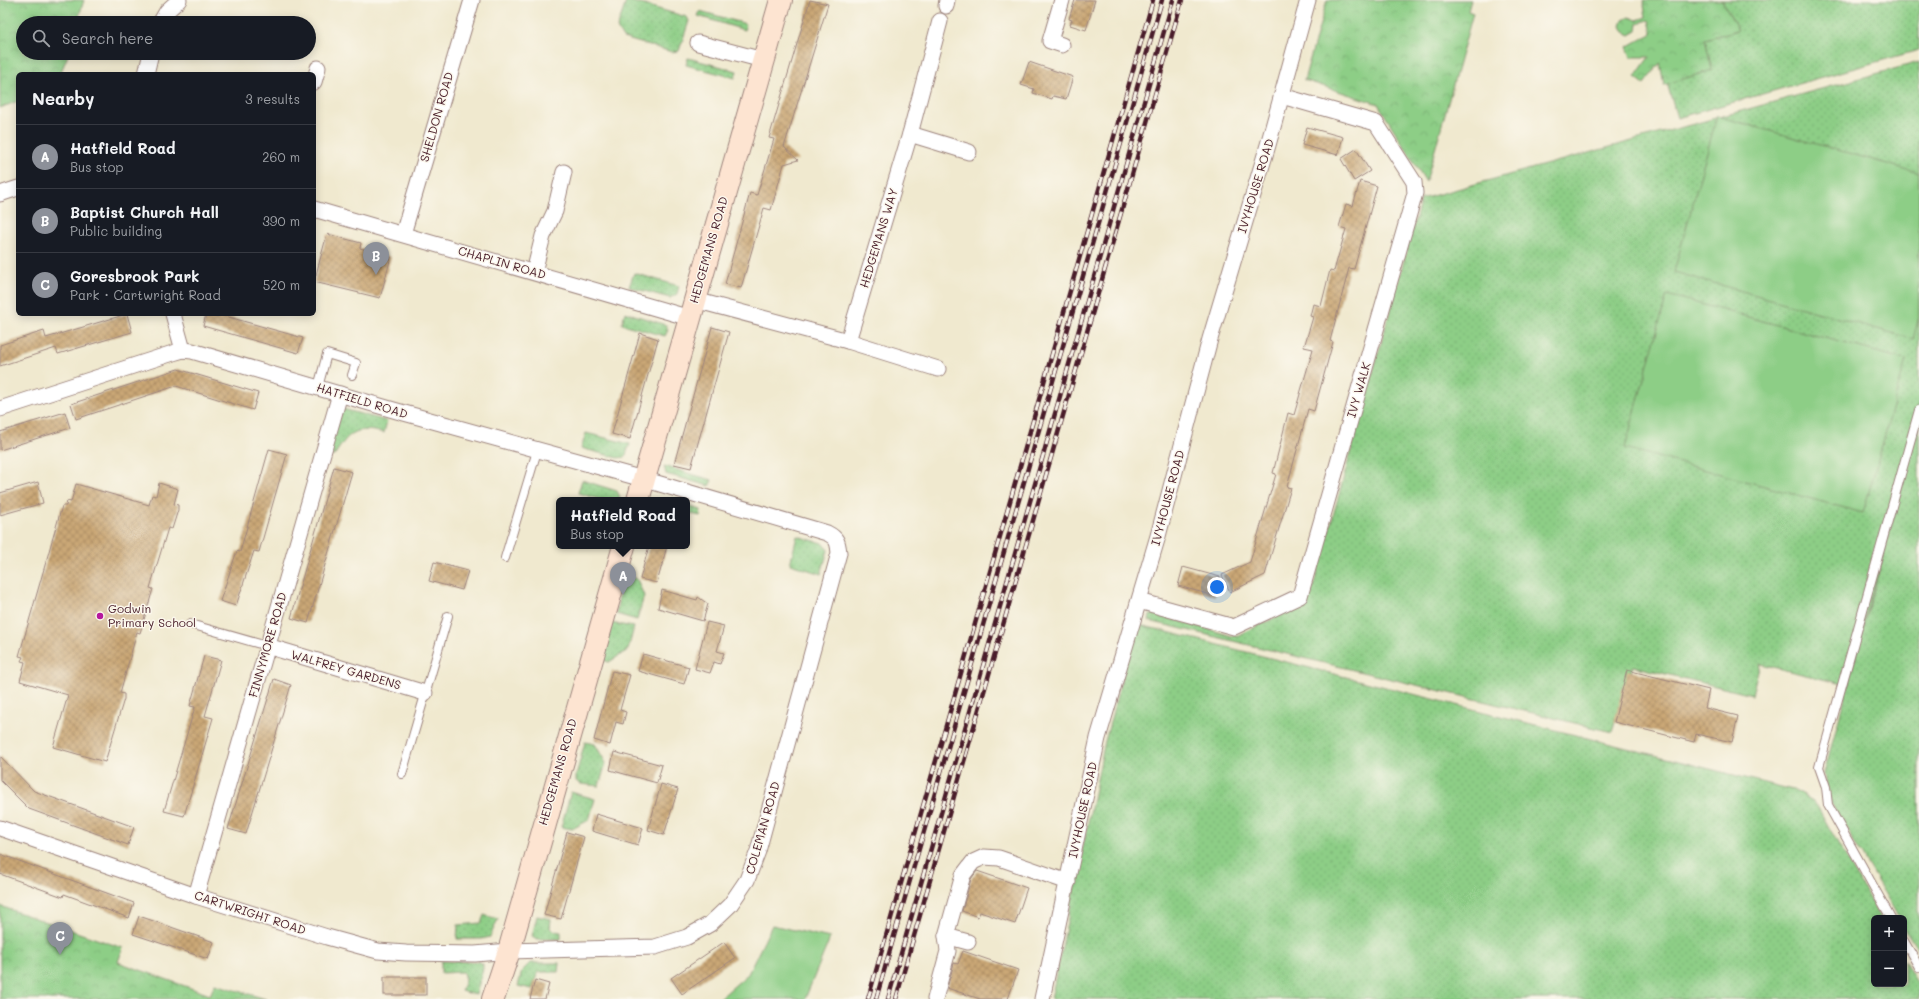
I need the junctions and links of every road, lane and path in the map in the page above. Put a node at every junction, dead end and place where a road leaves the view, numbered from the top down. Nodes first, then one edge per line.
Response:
1 (179, 0) edge
2 (472, 0) edge
3 (781, 0) edge
4 (1062, 0) edge
5 (1308, 0) edge
6 (164, 16) edge
7 (940, 21) dead end
8 (698, 43) dead end
9 (1062, 45) dead end
10 (149, 60) edge
11 (763, 60) junction
12 (146, 72) edge
13 (1282, 96) junction
14 (910, 134) junction
15 (969, 152) dead end
16 (564, 172) dead end
17 (16, 189) edge
18 (0, 194) edge
19 (316, 210) edge
20 (403, 234) junction
21 (534, 272) junction
22 (692, 309) junction
23 (174, 316) edge
24 (848, 341) junction
25 (183, 350) junction
26 (938, 369) dead end
27 (352, 376) dead end
28 (318, 388) junction
29 (340, 394) junction
30 (0, 409) edge
31 (1919, 410) edge
32 (537, 451) junction
33 (643, 479) junction
34 (639, 497) edge
35 (838, 542) joint
36 (623, 549) edge
37 (505, 558) dead end
38 (1139, 602) junction
39 (448, 616) dead end
40 (190, 624) dead end
41 (267, 646) junction
42 (425, 693) junction
43 (402, 774) dead end
44 (0, 828) edge
45 (1068, 882) junction
46 (196, 896) junction
47 (1889, 915) edge
48 (946, 936) junction
49 (968, 942) dead end
50 (1907, 946) edge
51 (509, 951) junction
52 (1919, 967) edge
53 (493, 999) edge
54 (935, 999) edge
55 (1042, 999) edge

1 - 6 street
2 - 20 street, SHELDON ROAD
3 - 11 street, HEDGEMANS ROAD
4 - 9 street
5 - 13 street, IVYHOUSE ROAD
7 - 14 street, HEDGEMANS WAY
8 - 11 street
10 - 12 street
11 - 22 street, HEDGEMANS ROAD
13 - 38 street, IVYHOUSE ROAD
13 - 38 street, IVY WALK
14 - 15 street
14 - 24 street, HEDGEMANS WAY
16 - 21 street
17 - 18 street
19 - 20 street, CHAPLIN ROAD
20 - 21 street, CHAPLIN ROAD
21 - 22 street, CHAPLIN ROAD
22 - 24 street
22 - 33 street, HEDGEMANS ROAD
23 - 25 street
24 - 26 street
25 - 28 street, HATFIELD ROAD
25 - 30 street
27 - 28 lane
28 - 29 street, HATFIELD ROAD
29 - 32 street, HATFIELD ROAD
29 - 41 street, FINNYMORE ROAD
31 - 47 lane
32 - 33 street, HATFIELD ROAD
32 - 37 lane
33 - 34 street, HEDGEMANS ROAD
33 - 35 street, HATFIELD ROAD
35 - 51 street, COLEMAN ROAD
36 - 51 street, HEDGEMANS ROAD
38 - 45 street, IVYHOUSE ROAD
39 - 42 lane
40 - 41 lane
41 - 42 street, WALFREY GARDENS
41 - 46 street, FINNYMORE ROAD
42 - 43 lane
44 - 46 street, CARTWRIGHT ROAD
45 - 48 street
45 - 55 street, IVYHOUSE ROAD
46 - 51 street, CARTWRIGHT ROAD
48 - 49 street
48 - 54 street
50 - 52 lane
51 - 53 street, HEDGEMANS ROAD

